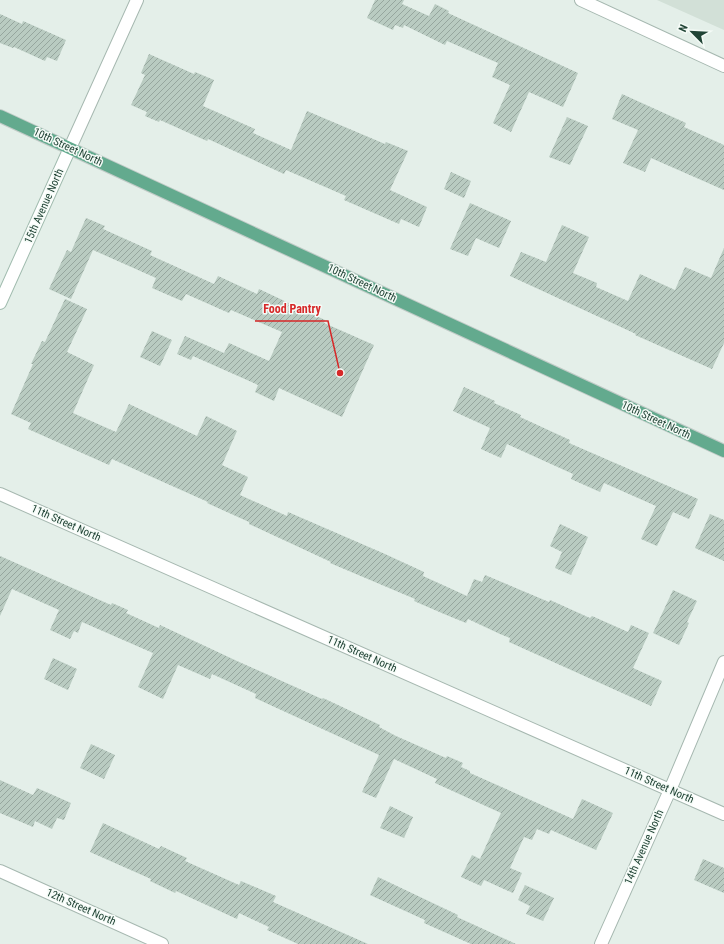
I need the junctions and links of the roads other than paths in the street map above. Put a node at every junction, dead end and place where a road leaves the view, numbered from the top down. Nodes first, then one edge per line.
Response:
1 (137, 0) edge
2 (581, 0) edge
3 (724, 66) edge
4 (0, 116) edge
5 (70, 148) junction
6 (0, 303) edge
7 (724, 452) edge
8 (0, 494) edge
9 (724, 662) edge
10 (670, 790) junction
11 (724, 814) edge
12 (0, 871) edge
13 (162, 944) edge
14 (601, 944) edge

1 - 5 street, 15th Avenue North
2 - 3 street
4 - 5 main road, 10th Street North
5 - 6 street, 15th Avenue North
5 - 7 main road, 10th Street North
8 - 10 street, 11th Street North
9 - 10 street, 14th Avenue North
10 - 11 street, 11th Street North
10 - 14 street, 14th Avenue North
12 - 13 street, 12th Street North

